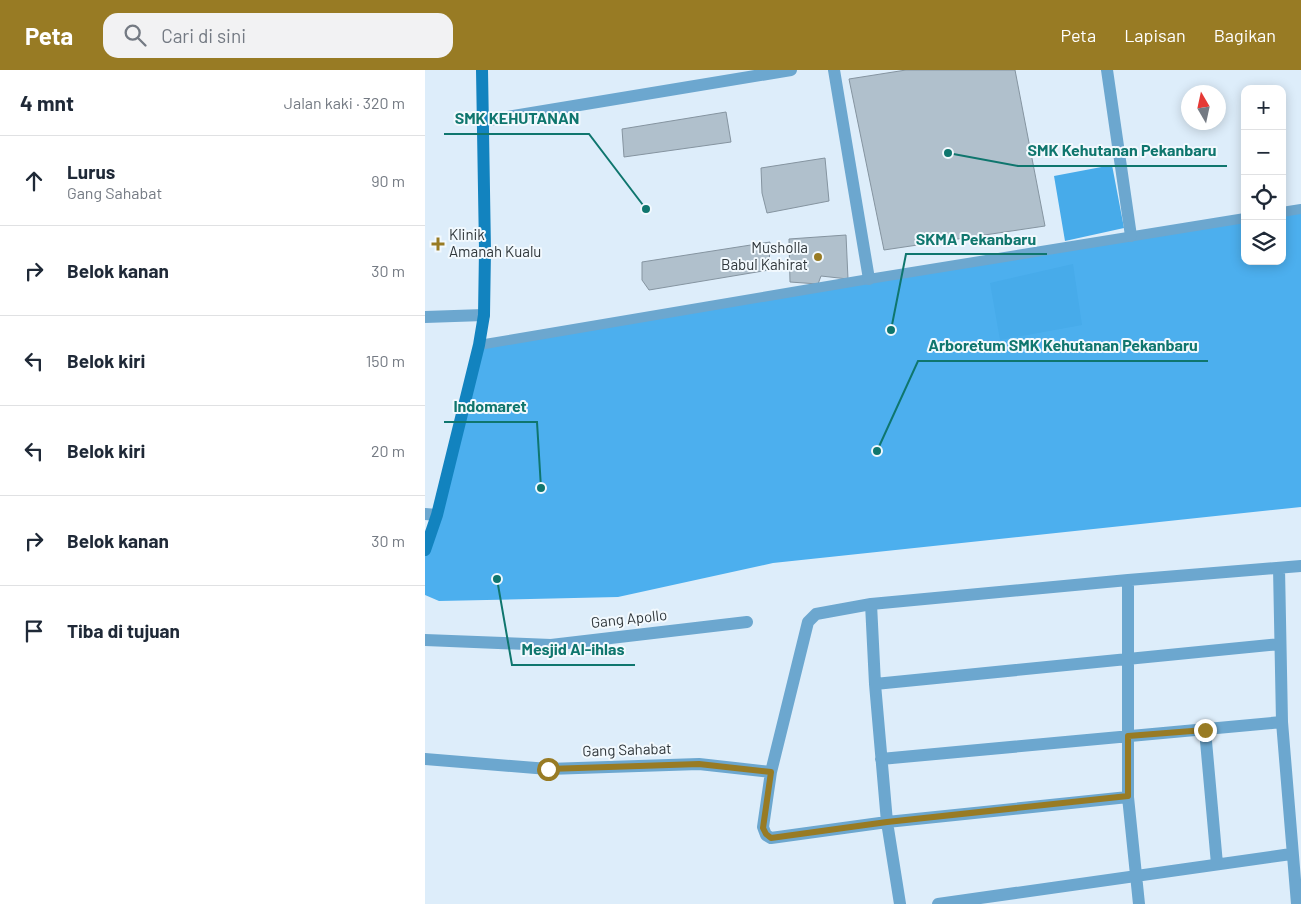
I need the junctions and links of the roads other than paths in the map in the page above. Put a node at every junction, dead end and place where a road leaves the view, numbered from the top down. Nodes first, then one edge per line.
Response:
1 (482, 70) edge
2 (709, 70) edge
3 (791, 70) edge
4 (834, 70) edge
5 (1107, 70) edge
6 (711, 83) junction
7 (483, 121) junction
8 (1301, 209) edge
9 (1286, 211) edge
10 (1241, 219) edge
11 (1131, 236) junction
12 (869, 279) junction
13 (484, 315) junction
14 (425, 317) edge
15 (479, 345) junction
16 (431, 514) edge
17 (425, 550) edge
18 (1301, 566) edge
19 (1279, 568) junction
20 (1129, 580) junction
21 (871, 604) junction
22 (747, 622) dead end
23 (425, 640) edge
24 (1280, 644) junction
25 (1128, 659) junction
26 (875, 684) junction
27 (1282, 722) junction
28 (1205, 730) junction
29 (1128, 736) junction
30 (881, 759) junction
31 (425, 760) edge
32 (771, 772) junction
33 (1128, 796) junction
34 (887, 822) junction
35 (1291, 854) junction
36 (1217, 864) junction
37 (1136, 875) junction
38 (900, 904) edge
39 (938, 904) edge
40 (1139, 904) edge
41 (1297, 904) edge

1 - 7 main road
2 - 6 street
3 - 6 street
4 - 12 street
5 - 11 street
6 - 7 street
7 - 13 main road
8 - 9 lane
10 - 11 lane
11 - 12 lane
12 - 15 lane
13 - 14 street
13 - 15 main road
15 - 16 main road
16 - 17 main road
18 - 19 street
19 - 20 street
19 - 24 street
20 - 21 street
20 - 25 street
21 - 26 street
21 - 32 street
22 - 23 street, Gang Apollo
24 - 25 street
24 - 27 street
25 - 26 street
25 - 29 street
26 - 30 street
27 - 28 street
27 - 35 street
28 - 29 street
28 - 36 street
29 - 30 street
29 - 33 street
30 - 34 street
31 - 32 street, Gang Sahabat
32 - 34 street
33 - 34 street
33 - 37 street
34 - 38 street
35 - 36 street
35 - 41 street
36 - 37 street
37 - 39 street
37 - 40 street

